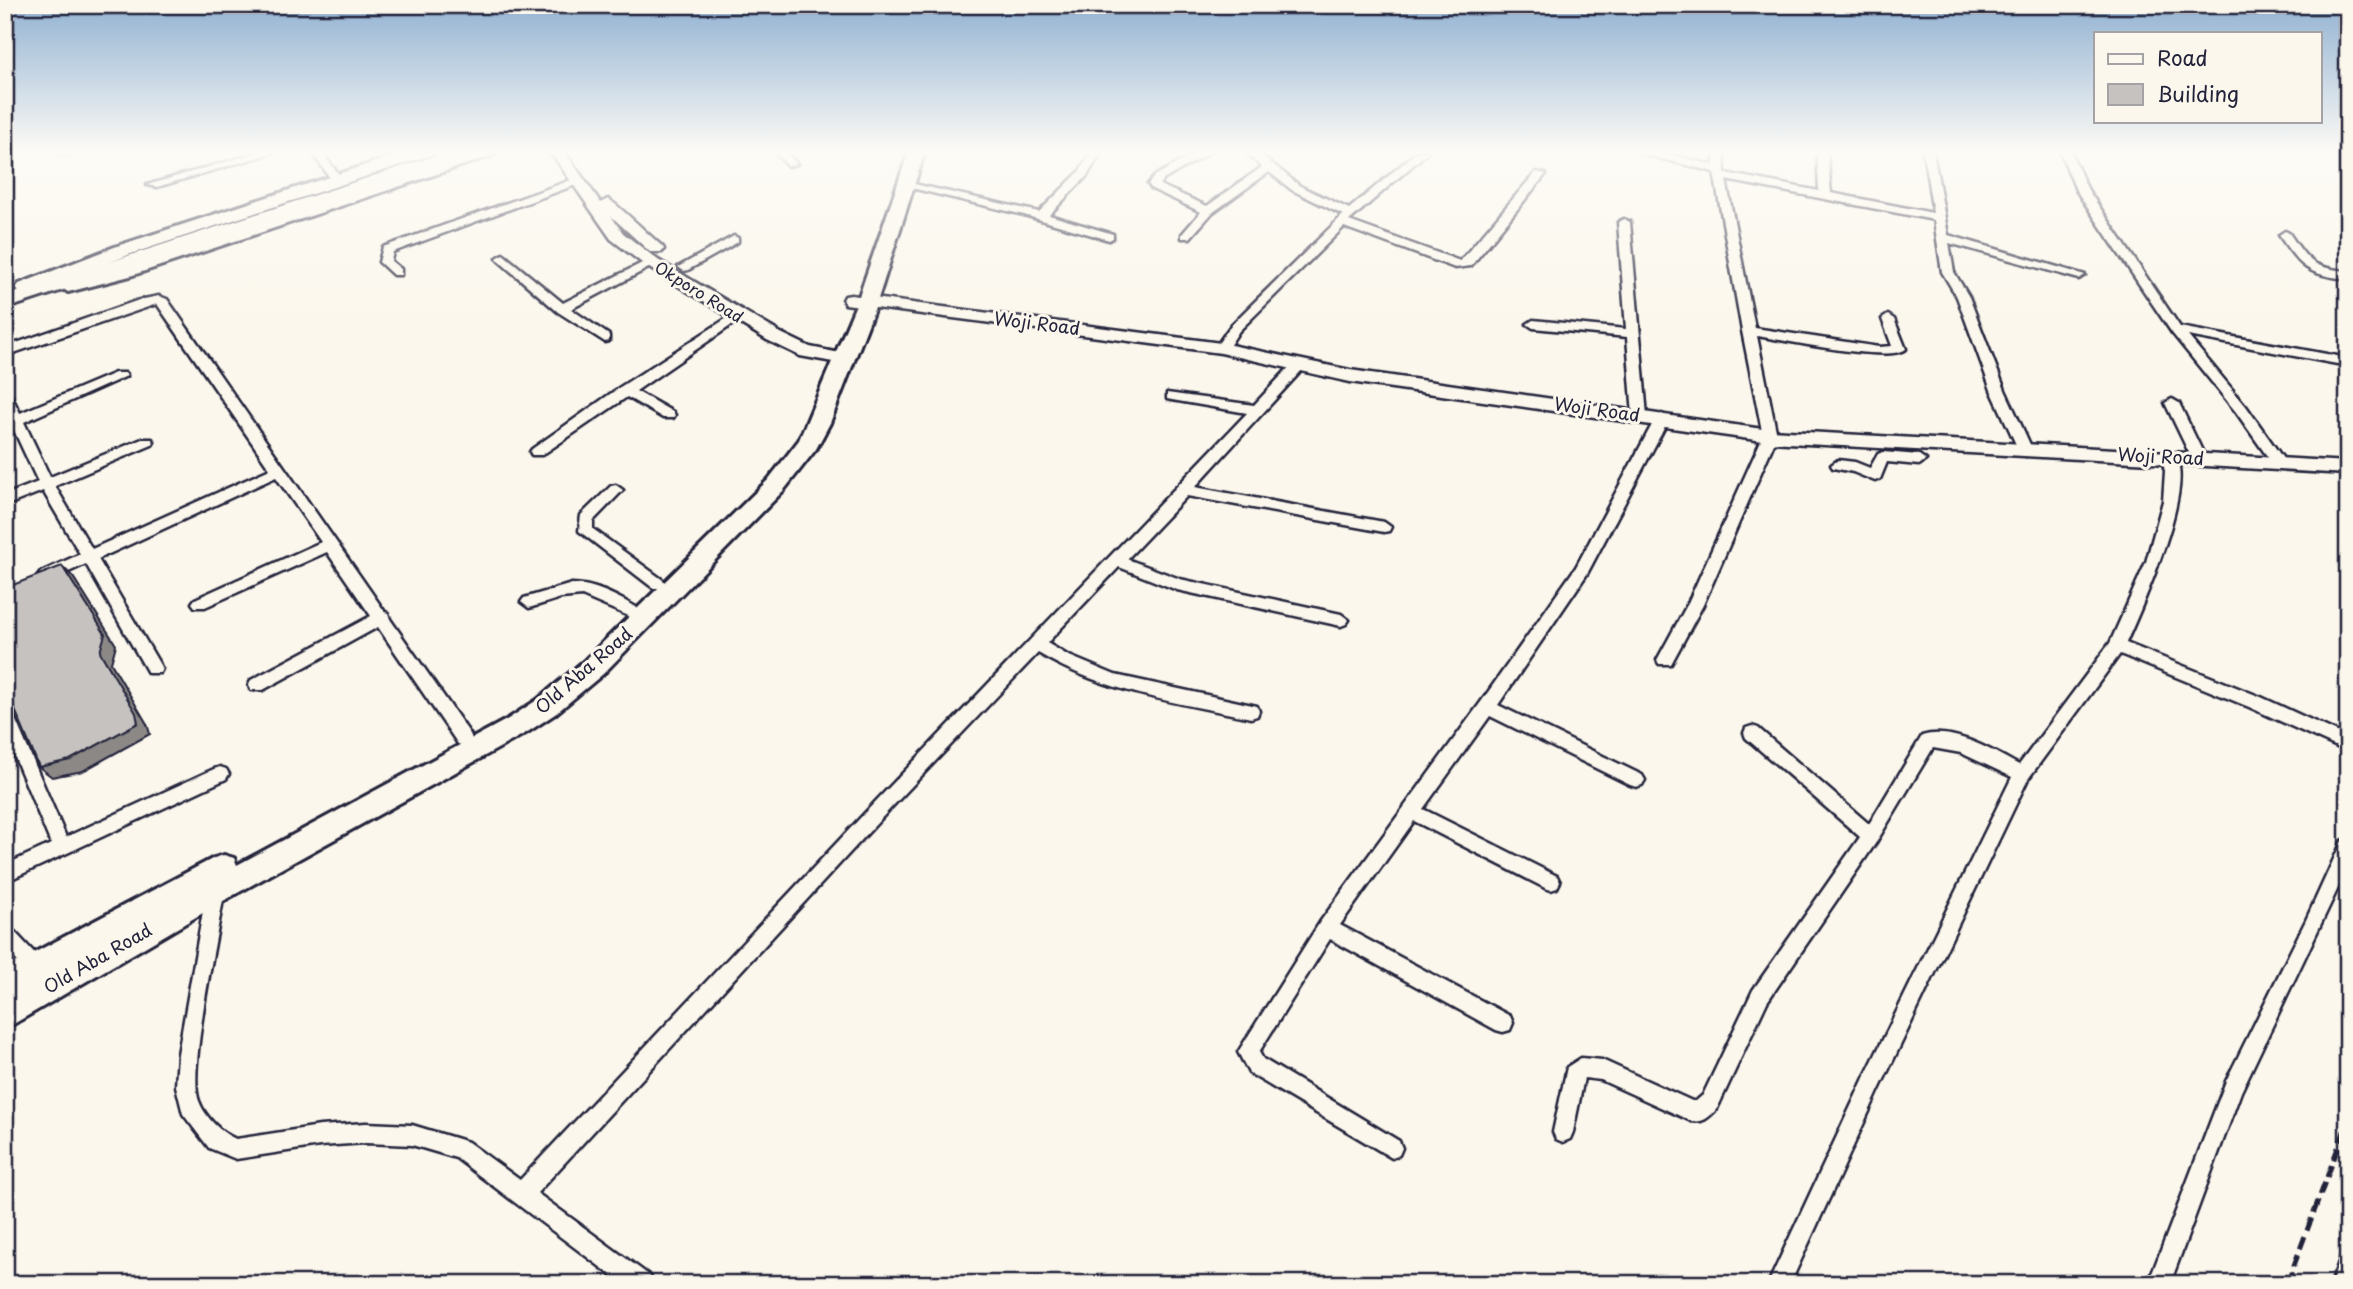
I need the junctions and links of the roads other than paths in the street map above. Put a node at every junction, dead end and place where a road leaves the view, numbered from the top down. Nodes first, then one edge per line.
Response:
1 (242, 211) edge
2 (270, 211) edge
3 (277, 211) edge
4 (307, 211) edge
5 (494, 211) edge
6 (599, 211) edge
7 (615, 211) edge
8 (885, 211) edge
9 (895, 211) edge
10 (1020, 211) edge
11 (1046, 211) edge
12 (1208, 211) edge
13 (1335, 211) edge
14 (1355, 211) edge
15 (1509, 211) edge
16 (1726, 211) edge
17 (1906, 211) edge
18 (1939, 211) edge
19 (2096, 211) edge
20 (1041, 216) junction
21 (1347, 218) junction
22 (1940, 218) junction
23 (1625, 222) dead end
24 (2285, 235) dead end
25 (1109, 236) dead end
26 (1186, 236) dead end
27 (1942, 237) junction
28 (734, 240) dead end
29 (503, 258) dead end
30 (652, 263) junction
31 (684, 267) junction
32 (397, 272) dead end
33 (2079, 275) dead end
34 (2348, 275) edge
35 (26, 288) junction
36 (6, 300) edge
37 (859, 301) junction
38 (562, 309) junction
39 (737, 316) junction
40 (1888, 319) dead end
41 (1533, 324) dead end
42 (2176, 330) junction
43 (1748, 331) junction
44 (1633, 334) junction
45 (605, 338) dead end
46 (1221, 348) junction
47 (5, 352) edge
48 (839, 354) junction
49 (2348, 362) edge
50 (1298, 366) junction
51 (120, 376) dead end
52 (625, 390) junction
53 (5, 396) edge
54 (1172, 396) dead end
55 (2172, 403) dead end
56 (1256, 410) junction
57 (668, 415) dead end
58 (1640, 416) junction
59 (18, 419) junction
60 (1662, 419) junction
61 (1770, 436) junction
62 (146, 442) dead end
63 (2026, 451) junction
64 (537, 452) dead end
65 (2168, 457) junction
66 (2199, 459) junction
67 (1919, 460) dead end
68 (2279, 463) junction
69 (1838, 465) dead end
70 (2348, 468) edge
71 (280, 470) junction
72 (46, 484) junction
73 (615, 490) dead end
74 (1184, 490) junction
75 (5, 501) edge
76 (1384, 527) dead end
77 (331, 544) junction
78 (88, 557) junction
79 (1116, 560) junction
80 (29, 584) edge
81 (658, 584) junction
82 (529, 602) dead end
83 (200, 603) dead end
84 (631, 611) junction
85 (383, 617) junction
86 (1341, 620) dead end
87 (1037, 645) junction
88 (2117, 646) junction
89 (1665, 660) dead end
90 (155, 669) dead end
91 (257, 685) dead end
92 (1488, 707) junction
93 (1251, 711) dead end
94 (5, 714) edge
95 (1752, 733) dead end
96 (464, 739) junction
97 (2348, 746) edge
98 (2022, 774) junction
99 (220, 775) dead end
100 (1636, 780) dead end
101 (1410, 811) junction
102 (1871, 836) junction
103 (2348, 846) edge
104 (61, 847) junction
105 (5, 874) edge
106 (216, 881) junction
107 (1551, 881) dead end
108 (1327, 928) junction
109 (5, 936) edge
110 (36, 968) junction
111 (5, 984) edge
112 (5, 1014) edge
113 (1503, 1023) dead end
114 (1563, 1132) dead end
115 (1391, 1148) dead end
116 (522, 1194) junction
117 (2348, 1267) edge
118 (642, 1284) edge
119 (1779, 1284) edge
120 (2159, 1284) edge
121 (2342, 1284) edge

1 - 35 main road
2 - 35 highway
3 - 36 highway
4 - 36 main road
5 - 32 street
6 - 30 main road, Okporo Road
7 - 31 main road, Okporo Road
8 - 37 main road, Old Aba Road
9 - 37 main road, Old Aba Road
10 - 20 street
11 - 20 street
12 - 26 street
13 - 21 street
14 - 21 street
15 - 21 street
16 - 43 street
17 - 22 street
18 - 22 street
19 - 42 street
20 - 25 street
21 - 46 street
22 - 27 street
23 - 44 street
24 - 34 street
27 - 33 street
27 - 63 street
28 - 31 street
29 - 38 street
30 - 38 street
30 - 39 main road, Okporo Road
31 - 48 main road, Okporo Road
35 - 36 highway
37 - 46 main road, Woji Road
37 - 48 main road, Old Aba Road
38 - 45 street
39 - 48 main road, Okporo Road
39 - 52 street
40 - 43 street
41 - 44 street
42 - 49 street
42 - 68 street
43 - 61 street
44 - 58 street
46 - 50 main road, Woji Road
47 - 71 street
48 - 81 main road, Old Aba Road
48 - 106 main road, Old Aba Road
50 - 56 street
50 - 58 main road, Woji Road
51 - 59 street
52 - 57 street
52 - 64 street
53 - 59 street
54 - 56 street
55 - 66 street
56 - 74 street
58 - 60 main road, Woji Road
59 - 72 street
60 - 61 main road, Woji Road
60 - 92 street
61 - 63 main road, Woji Road
61 - 89 street
62 - 72 street
63 - 65 main road, Woji Road
65 - 66 main road, Woji Road
65 - 88 street
66 - 68 main road, Woji Road
67 - 69 street
68 - 70 main road, Woji Road
71 - 77 street
71 - 78 street
72 - 75 street
72 - 78 street
73 - 81 street
74 - 76 street
74 - 79 street
77 - 83 street
77 - 85 street
78 - 80 street
78 - 90 street
79 - 86 street
79 - 87 street
81 - 84 main road, Old Aba Road
82 - 84 street
84 - 96 main road, Old Aba Road
85 - 91 street
85 - 96 street
87 - 93 street
87 - 116 street
88 - 97 street
88 - 98 street
92 - 100 street
92 - 101 street
94 - 104 street
95 - 102 street
96 - 106 main road, Old Aba Road
98 - 102 street
98 - 119 street
99 - 104 street
101 - 107 street
101 - 108 street
102 - 114 street
103 - 120 street
104 - 105 street
106 - 110 main road, Old Aba Road
106 - 112 main road, Old Aba Road
106 - 116 street
108 - 113 street
108 - 115 street
109 - 110 street
110 - 111 main road, Old Aba Road
116 - 118 street
117 - 121 street

